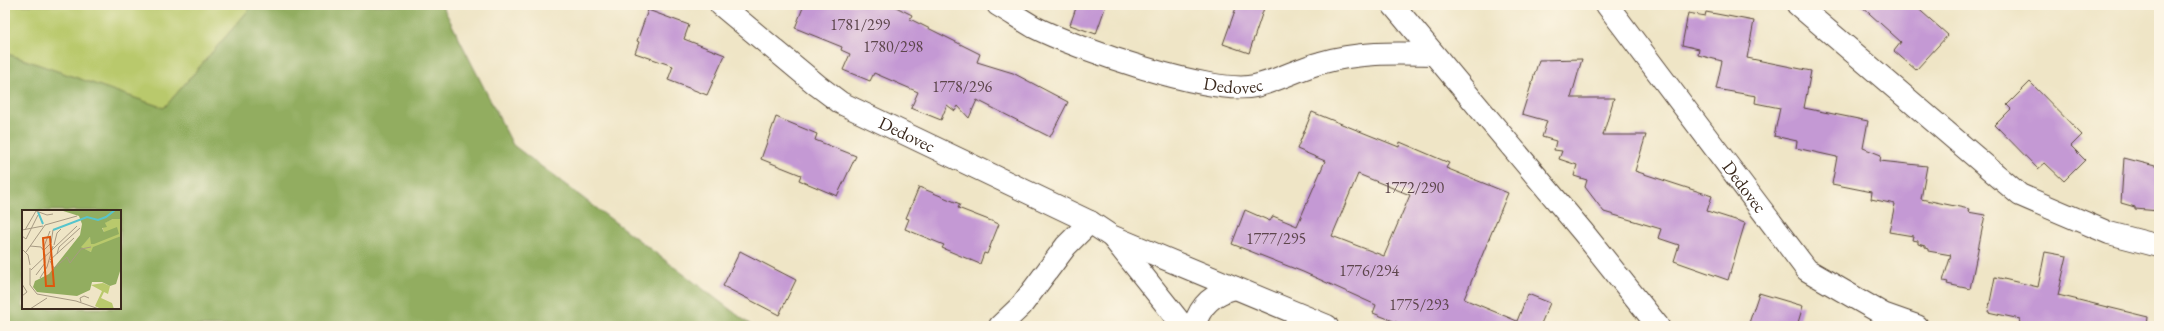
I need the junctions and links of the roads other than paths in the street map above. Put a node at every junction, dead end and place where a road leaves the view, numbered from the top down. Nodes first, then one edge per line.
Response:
1 (721, 5) edge
2 (998, 5) edge
3 (1393, 5) edge
4 (1607, 5) edge
5 (1798, 5) edge
6 (1432, 54) junction
7 (1090, 222) junction
8 (1111, 236) junction
9 (2159, 246) edge
10 (1235, 288) junction
11 (1000, 326) edge
12 (1182, 326) edge
13 (1194, 326) edge
14 (1327, 326) edge
15 (1658, 326) edge
16 (1917, 326) edge

1 - 7 street, Dedovec
2 - 6 street, Dedovec
3 - 6 street
4 - 16 street, Dedovec
5 - 9 street
6 - 15 street
7 - 8 street, Dedovec
7 - 11 street
8 - 10 street, Dedovec
8 - 12 street, Dedovec
10 - 13 street
10 - 14 street, Dedovec

